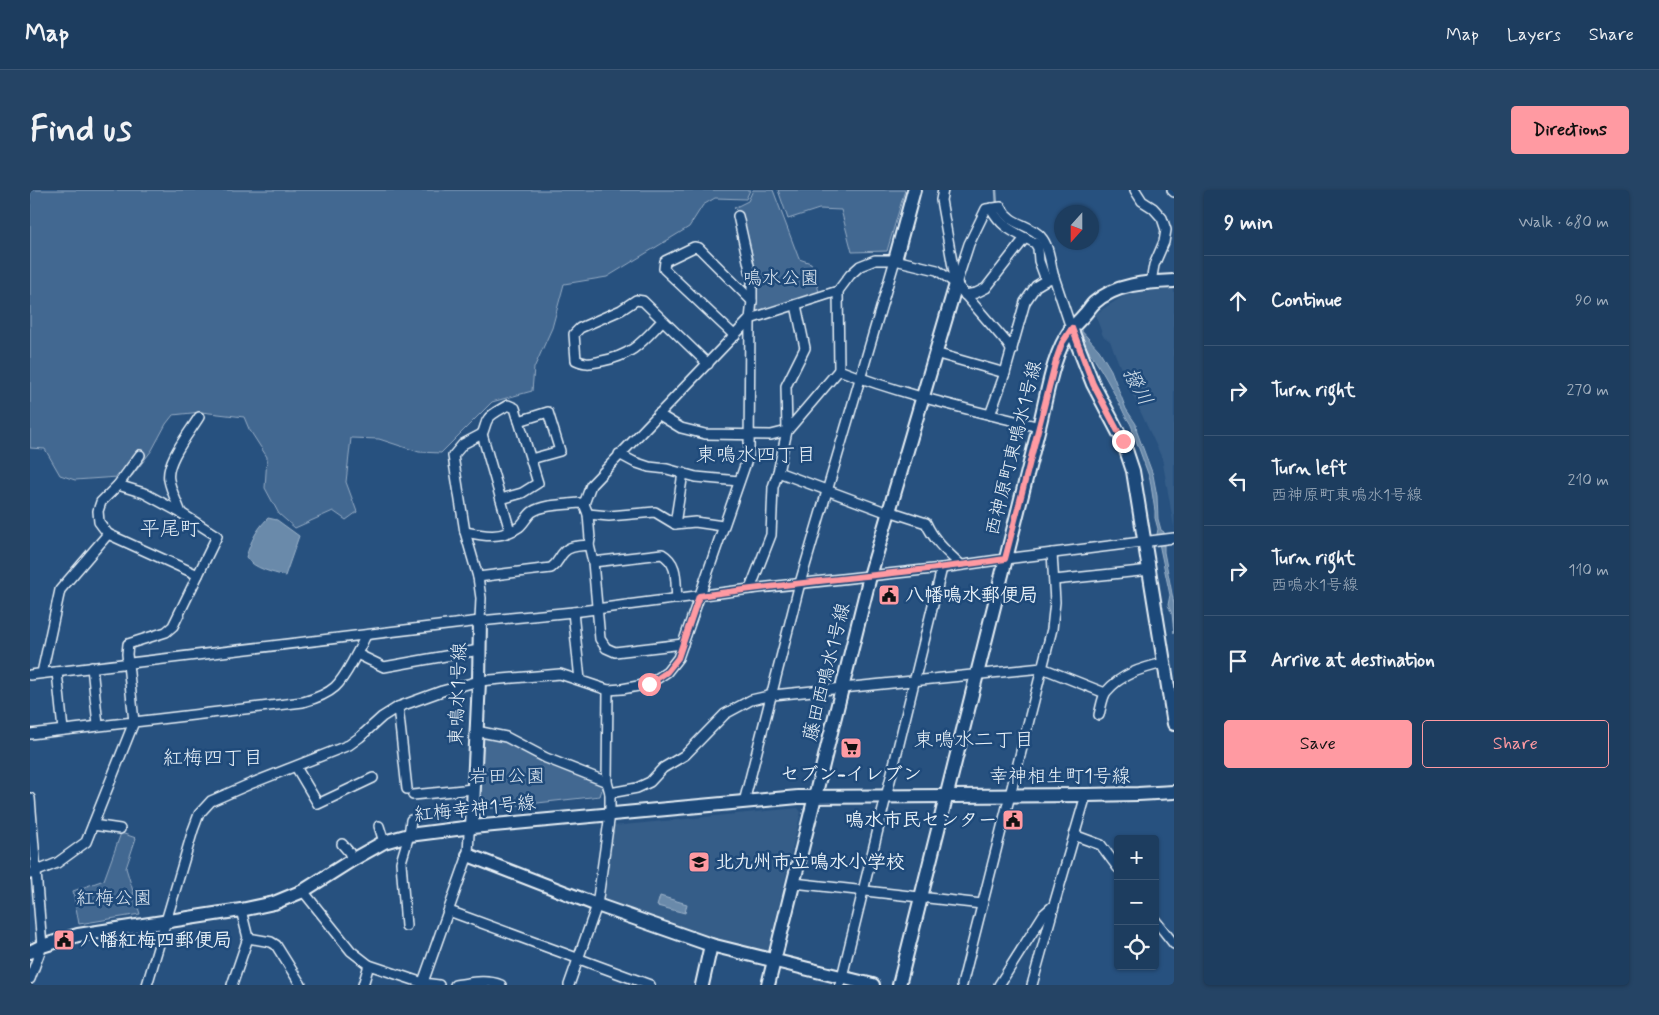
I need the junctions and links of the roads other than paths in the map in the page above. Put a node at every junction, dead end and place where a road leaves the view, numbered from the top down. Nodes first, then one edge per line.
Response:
1 (914, 190) edge
2 (943, 190) edge
3 (1135, 190) edge
4 (995, 208) junction
5 (738, 216) dead end
6 (1025, 238) junction
7 (895, 260) junction
8 (1050, 279) junction
9 (1174, 281) edge
10 (1151, 282) junction
11 (956, 284) junction
12 (838, 291) junction
13 (965, 294) junction
14 (752, 300) junction
15 (796, 305) junction
16 (750, 319) junction
17 (662, 321) junction
18 (1072, 328) junction
19 (735, 336) junction
20 (1012, 351) junction
21 (935, 353) junction
22 (708, 364) junction
23 (839, 370) junction
24 (1005, 373) junction
25 (861, 378) junction
26 (923, 396) junction
27 (658, 414) junction
28 (990, 415) junction
29 (199, 417) dead end
30 (520, 421) junction
31 (1038, 427) junction
32 (787, 431) junction
33 (482, 434) junction
34 (750, 436) junction
35 (619, 454) junction
36 (140, 455) dead end
37 (532, 458) junction
38 (778, 472) junction
39 (683, 473) junction
40 (739, 481) junction
41 (118, 485) junction
42 (826, 490) junction
43 (501, 499) junction
44 (584, 504) junction
45 (889, 511) junction
46 (181, 513) junction
47 (588, 514) junction
48 (675, 524) junction
49 (723, 526) junction
50 (510, 531) junction
51 (465, 532) junction
52 (108, 534) junction
53 (1172, 539) edge
54 (1147, 542) junction
55 (589, 545) junction
56 (1052, 553) junction
57 (1005, 559) junction
58 (593, 562) junction
59 (961, 565) junction
60 (942, 568) junction
61 (1150, 570) junction
62 (198, 575) junction
63 (870, 576) junction
64 (478, 577) junction
65 (1054, 580) junction
66 (800, 583) junction
67 (750, 589) junction
68 (699, 596) junction
69 (677, 599) junction
70 (598, 609) junction
71 (573, 612) junction
72 (480, 621) junction
73 (366, 636) junction
74 (683, 644) junction
75 (479, 650) junction
76 (357, 654) junction
77 (128, 663) junction
78 (1164, 663) junction
79 (92, 667) junction
80 (1042, 668) junction
81 (57, 672) junction
82 (42, 673) junction
83 (30, 675) edge
84 (977, 675) junction
85 (580, 680) junction
86 (479, 681) junction
87 (915, 681) junction
88 (842, 689) junction
89 (608, 690) junction
90 (1105, 693) junction
91 (772, 695) junction
92 (398, 707) junction
93 (1099, 715) dead end
94 (134, 722) junction
95 (1174, 724) edge
96 (98, 726) junction
97 (63, 730) junction
98 (476, 731) junction
99 (30, 734) edge
100 (296, 767) junction
101 (373, 778) dead end
102 (607, 782) junction
103 (473, 789) junction
104 (1174, 792) edge
105 (610, 793) junction
106 (1010, 795) junction
107 (1086, 795) junction
108 (886, 796) junction
109 (946, 796) junction
110 (30, 798) edge
111 (815, 798) junction
112 (744, 802) junction
113 (610, 814) junction
114 (411, 820) dead end
115 (93, 825) junction
116 (379, 826) dead end
117 (472, 828) junction
118 (32, 829) edge
119 (120, 829) dead end
120 (409, 835) junction
121 (1074, 835) junction
122 (384, 842) junction
123 (342, 844) dead end
124 (468, 855) junction
125 (352, 860) junction
126 (1114, 863) edge
127 (33, 873) edge
128 (794, 883) junction
129 (302, 891) junction
130 (863, 891) junction
131 (921, 897) junction
132 (597, 904) junction
133 (982, 904) junction
134 (1054, 905) junction
135 (241, 910) junction
136 (449, 911) junction
137 (165, 921) junction
138 (1159, 925) edge
139 (406, 926) dead end
140 (248, 938) junction
141 (1174, 944) edge
142 (712, 945) junction
143 (36, 949) edge
144 (578, 959) junction
145 (774, 961) junction
146 (369, 965) junction
147 (30, 979) edge
148 (841, 981) edge
149 (422, 984) edge
150 (147, 985) edge
151 (232, 985) edge
152 (301, 985) edge
153 (363, 985) edge
154 (438, 985) edge
155 (455, 985) edge
156 (501, 985) edge
157 (569, 985) edge
158 (650, 985) edge
159 (702, 985) edge
160 (768, 985) edge
161 (873, 985) edge
162 (899, 985) edge
163 (962, 985) edge
164 (999, 985) edge
165 (1032, 985) edge

1 - 7 street
2 - 11 street
3 - 10 street
4 - 6 street
4 - 8 street
4 - 11 street
5 - 14 street
6 - 8 street
6 - 13 street
7 - 11 street
7 - 12 street
7 - 25 street
8 - 18 street
8 - 20 street
9 - 10 street, 西神原町東鳴水1号線
10 - 18 street, 西神原町東鳴水1号線
11 - 13 street
11 - 21 street, 藤田西鳴水1号線
12 - 15 street
12 - 23 street
13 - 20 street
14 - 16 street
14 - 19 street
15 - 16 street
15 - 32 street
16 - 19 street
16 - 34 street
17 - 17 street
17 - 22 street
18 - 31 street, 西神原町東鳴水1号線
18 - 54 street
19 - 22 street
20 - 24 street
21 - 24 street
21 - 26 street, 藤田西鳴水1号線
22 - 27 street
23 - 25 street
23 - 32 street
24 - 28 street
25 - 26 street
25 - 42 street
26 - 28 street
26 - 45 street, 藤田西鳴水1号線
27 - 34 street
27 - 35 street
28 - 31 street
29 - 46 street
30 - 33 street
30 - 37 street
30 - 37 street
31 - 57 street, 西神原町東鳴水1号線
32 - 34 street
32 - 38 street
33 - 43 street
33 - 51 street
34 - 40 street
35 - 39 street
35 - 44 street
36 - 41 street
37 - 43 street
38 - 42 street
38 - 67 street
39 - 40 street
39 - 48 street
40 - 49 street
41 - 46 street
41 - 52 street
42 - 45 street
42 - 66 street
43 - 50 street
44 - 47 street
44 - 50 street
45 - 59 street
45 - 63 street, 藤田西鳴水1号線
46 - 62 street
47 - 48 street
47 - 55 street
48 - 49 street
49 - 68 street
50 - 51 street
51 - 64 street
52 - 62 street
52 - 82 street
53 - 54 street
54 - 56 street
54 - 61 street
55 - 58 street
55 - 64 street
56 - 57 street
56 - 65 street
57 - 59 street
57 - 84 street, 西神原町東鳴水1号線
58 - 69 street
58 - 70 street
59 - 60 street
60 - 63 street
60 - 87 street
61 - 65 street
61 - 78 street
62 - 77 street
63 - 66 street
63 - 88 street, 藤田西鳴水1号線
64 - 72 street
65 - 80 street
66 - 67 street
66 - 91 street
67 - 68 street
68 - 69 street
68 - 74 street
69 - 70 street
70 - 71 street
70 - 74 street
71 - 72 street
71 - 85 street
72 - 73 street
72 - 75 street, 東鳴水1号線
73 - 76 street
73 - 77 street
74 - 89 street
75 - 76 street
75 - 86 street, 東鳴水1号線
76 - 94 street
77 - 79 street
77 - 94 street
78 - 90 street
78 - 95 street
79 - 81 street
79 - 96 street
80 - 84 street
80 - 90 street
80 - 106 street
81 - 82 street
81 - 97 street
82 - 83 street
84 - 87 street
84 - 109 street, 西神原町東鳴水1号線
85 - 86 street
85 - 89 street
86 - 92 street
86 - 98 street, 東鳴水1号線
87 - 88 street
87 - 108 street
88 - 91 street
88 - 111 street, 藤田西鳴水1号線
89 - 102 street
90 - 93 street
91 - 105 street
91 - 112 street
92 - 100 street
92 - 103 street
94 - 96 street
94 - 115 street
96 - 97 street
97 - 99 street
98 - 102 street
98 - 103 street, 東鳴水1号線
100 - 101 street
100 - 137 street
102 - 105 street
103 - 117 street, 東鳴水1号線
104 - 107 street, 幸神相生町1号線
105 - 113 street
106 - 107 street, 幸神相生町1号線
106 - 109 street, 幸神相生町1号線
106 - 133 street
107 - 121 street
108 - 109 street, 紅梅幸神1号線
108 - 111 street, 紅梅幸神1号線
108 - 130 street
109 - 131 street, 西神原町東鳴水1号線
110 - 118 street
111 - 112 street, 紅梅幸神1号線
111 - 128 street, 藤田西鳴水1号線
112 - 113 street, 紅梅幸神1号線
113 - 117 street, 紅梅幸神1号線
113 - 132 street
114 - 120 street
115 - 119 street
115 - 127 street
116 - 122 street
117 - 120 street, 紅梅幸神1号線
117 - 124 street
118 - 127 street
120 - 122 street, 紅梅幸神1号線
120 - 139 street
121 - 126 street
121 - 134 street
122 - 125 street, 紅梅幸神1号線
123 - 125 street
124 - 132 street
124 - 136 street
125 - 129 street, 紅梅幸神1号線
127 - 143 street
128 - 130 street
128 - 145 street, 藤田西鳴水1号線
129 - 135 street, 紅梅幸神1号線
129 - 146 street
130 - 131 street
130 - 148 street
131 - 133 street
131 - 162 street, 西神原町東鳴水1号線
132 - 142 street
132 - 144 street
133 - 163 street
134 - 164 street
134 - 165 street
135 - 137 street, 紅梅幸神1号線
135 - 140 street
136 - 144 street
136 - 149 street
137 - 143 street, 紅梅幸神1号線
137 - 150 street
138 - 141 street
140 - 151 street
140 - 152 street
142 - 145 street
142 - 159 street
143 - 147 street
144 - 157 street
144 - 158 street
145 - 148 street
145 - 160 street, 藤田西鳴水1号線
146 - 149 street
146 - 153 street
148 - 161 street
149 - 154 street
155 - 156 street

